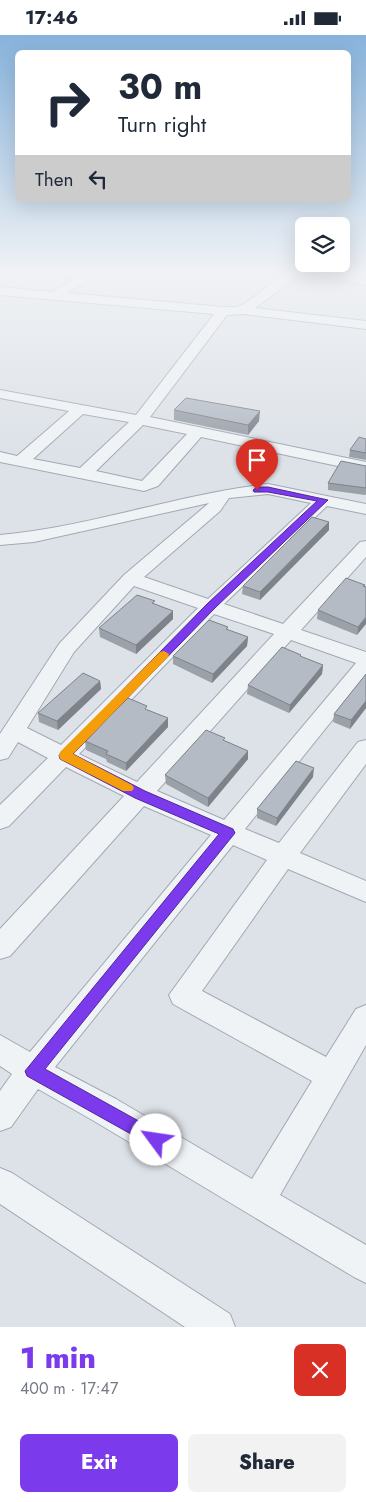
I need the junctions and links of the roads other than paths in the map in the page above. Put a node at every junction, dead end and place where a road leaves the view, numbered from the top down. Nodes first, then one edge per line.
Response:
1 (208, 331) edge
2 (3, 398) edge
3 (80, 409) junction
4 (140, 420) junction
5 (198, 432) junction
6 (12, 459) edge
7 (366, 467) edge
8 (0, 473) edge
9 (84, 474) junction
10 (224, 493) junction
11 (324, 500) junction
12 (366, 509) edge
13 (0, 540) edge
14 (366, 545) edge
15 (131, 579) junction
16 (211, 606) junction
17 (288, 633) junction
18 (366, 659) edge
19 (366, 664) edge
20 (14, 731) junction
21 (366, 748) edge
22 (0, 752) edge
23 (65, 755) junction
24 (140, 794) junction
25 (0, 820) edge
26 (228, 833) junction
27 (284, 855) junction
28 (366, 892) edge
29 (0, 948) edge
30 (366, 1018) edge
31 (0, 1049) edge
32 (33, 1071) junction
33 (330, 1075) junction
34 (0, 1115) edge
35 (0, 1185) edge
36 (258, 1201) junction
37 (366, 1265) edge
38 (217, 1327) edge

1 - 4 street
2 - 3 street
3 - 4 street
3 - 6 street
4 - 5 street
4 - 9 street
5 - 7 street
5 - 9 street
6 - 8 street
6 - 9 street
10 - 11 street
10 - 13 street
10 - 15 street
11 - 12 street
11 - 16 street
14 - 17 street
15 - 16 street
15 - 20 street
16 - 17 street
16 - 23 street
17 - 18 street
17 - 24 street
19 - 26 street
20 - 22 street
20 - 23 street
21 - 27 street
23 - 24 street
23 - 25 street
24 - 26 street
24 - 29 street
26 - 27 street
26 - 32 street
27 - 28 street
27 - 33 street
30 - 33 street
31 - 32 street
32 - 34 street
32 - 36 street
33 - 36 street
35 - 38 street
36 - 37 street

